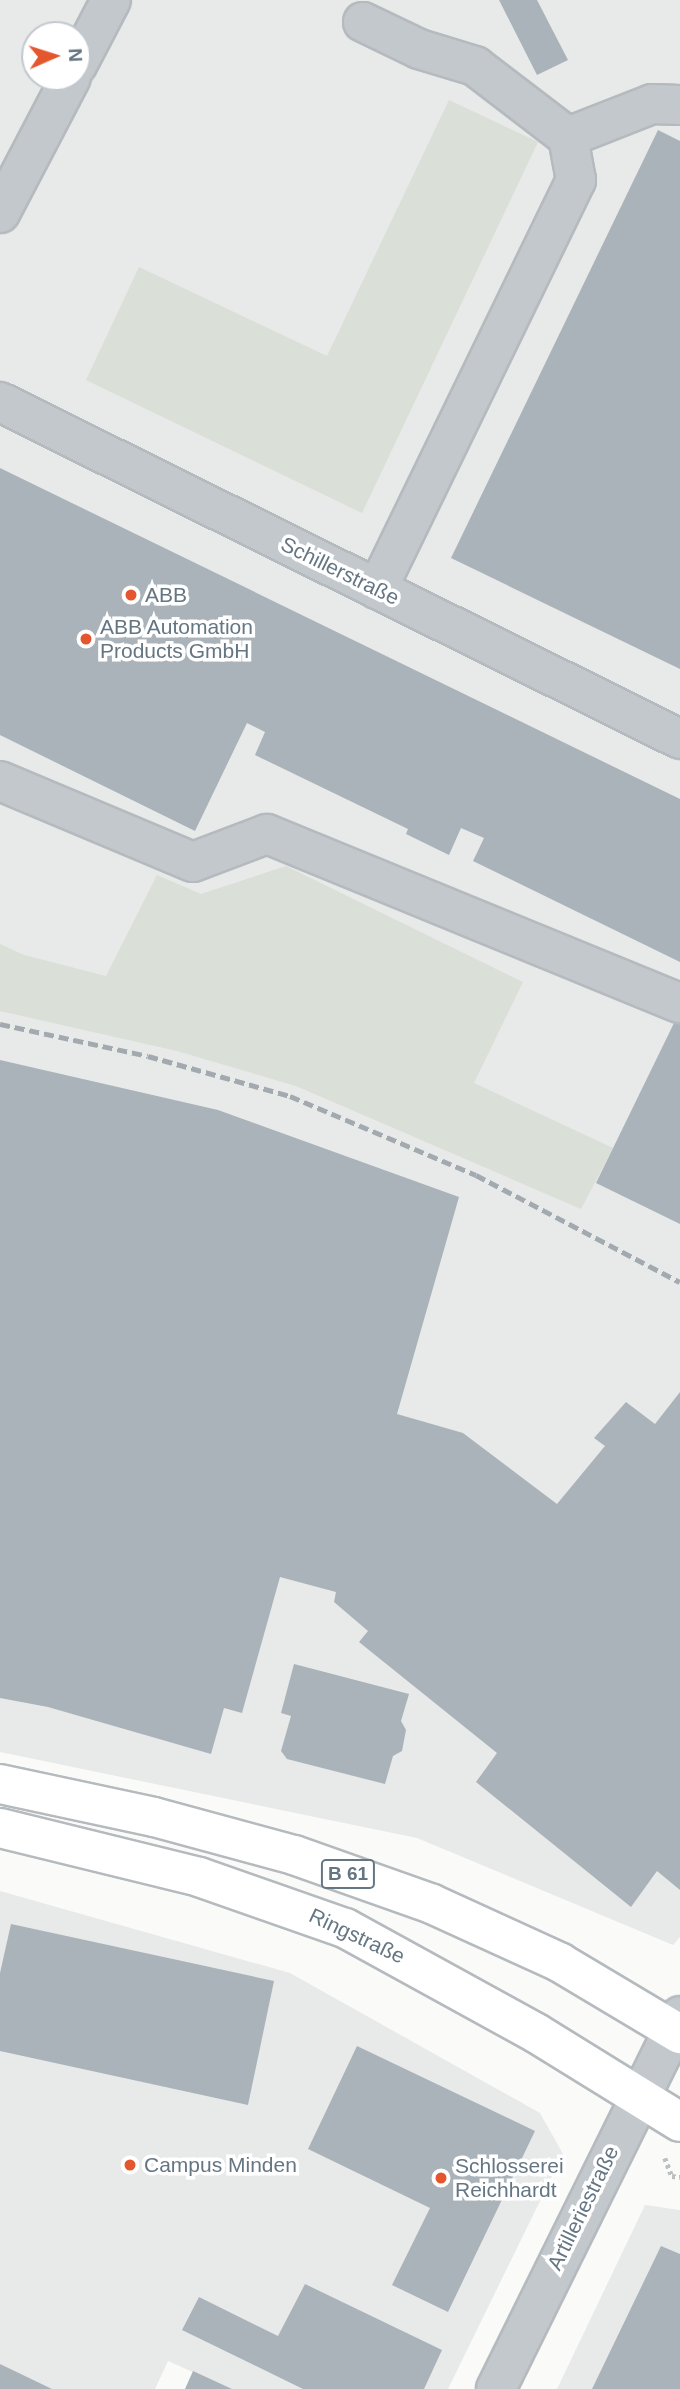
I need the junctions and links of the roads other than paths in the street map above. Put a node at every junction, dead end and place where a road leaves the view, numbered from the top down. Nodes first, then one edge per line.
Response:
1 (111, 0) edge
2 (363, 22) dead end
3 (91, 38) edge
4 (64, 91) edge
5 (680, 105) edge
6 (568, 137) junction
7 (0, 214) edge
8 (0, 402) edge
9 (377, 589) junction
10 (680, 739) edge
11 (0, 781) edge
12 (680, 1003) edge
13 (0, 1784) edge
14 (0, 1828) edge
15 (677, 2026) edge
16 (637, 2095) junction
17 (680, 2122) edge
18 (496, 2389) edge

1 - 3 street
2 - 6 street
4 - 7 street
5 - 6 street
6 - 9 street
8 - 9 street, Schillerstraße
9 - 10 street, Schillerstraße
11 - 12 street
13 - 15 main road, B 61
14 - 16 main road, Ringstraße / B 61
15 - 16 street, Artilleriestraße
16 - 17 main road, Ringstraße / B 61
16 - 18 street, Artilleriestraße

